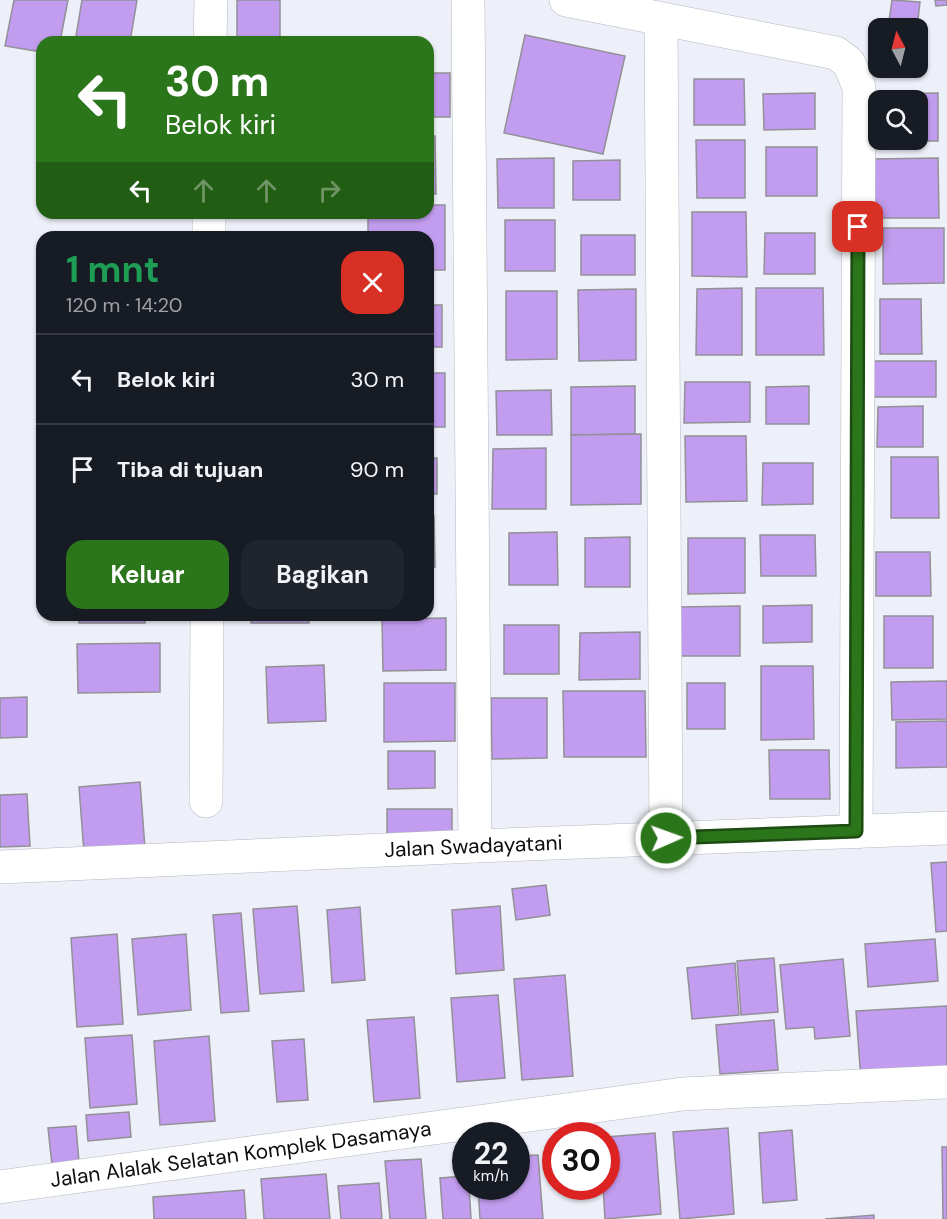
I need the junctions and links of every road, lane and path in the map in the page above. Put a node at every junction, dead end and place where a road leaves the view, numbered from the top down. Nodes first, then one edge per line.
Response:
1 (211, 0) edge
2 (468, 0) edge
3 (566, 0) edge
4 (661, 19) junction
5 (210, 36) edge
6 (207, 621) edge
7 (206, 801) dead end
8 (947, 828) edge
9 (856, 831) junction
10 (666, 838) junction
11 (476, 846) junction
12 (0, 867) edge
13 (947, 1082) edge
14 (0, 1186) edge

1 - 5 street
2 - 11 street
3 - 4 street
4 - 9 street
4 - 10 street
6 - 7 street
8 - 9 street, Jalan Swadayatani
9 - 10 street, Jalan Swadayatani
10 - 11 street, Jalan Swadayatani
11 - 12 street, Jalan Swadayatani
13 - 14 street, Jalan Alalak Selatan Komplek Dasamaya

